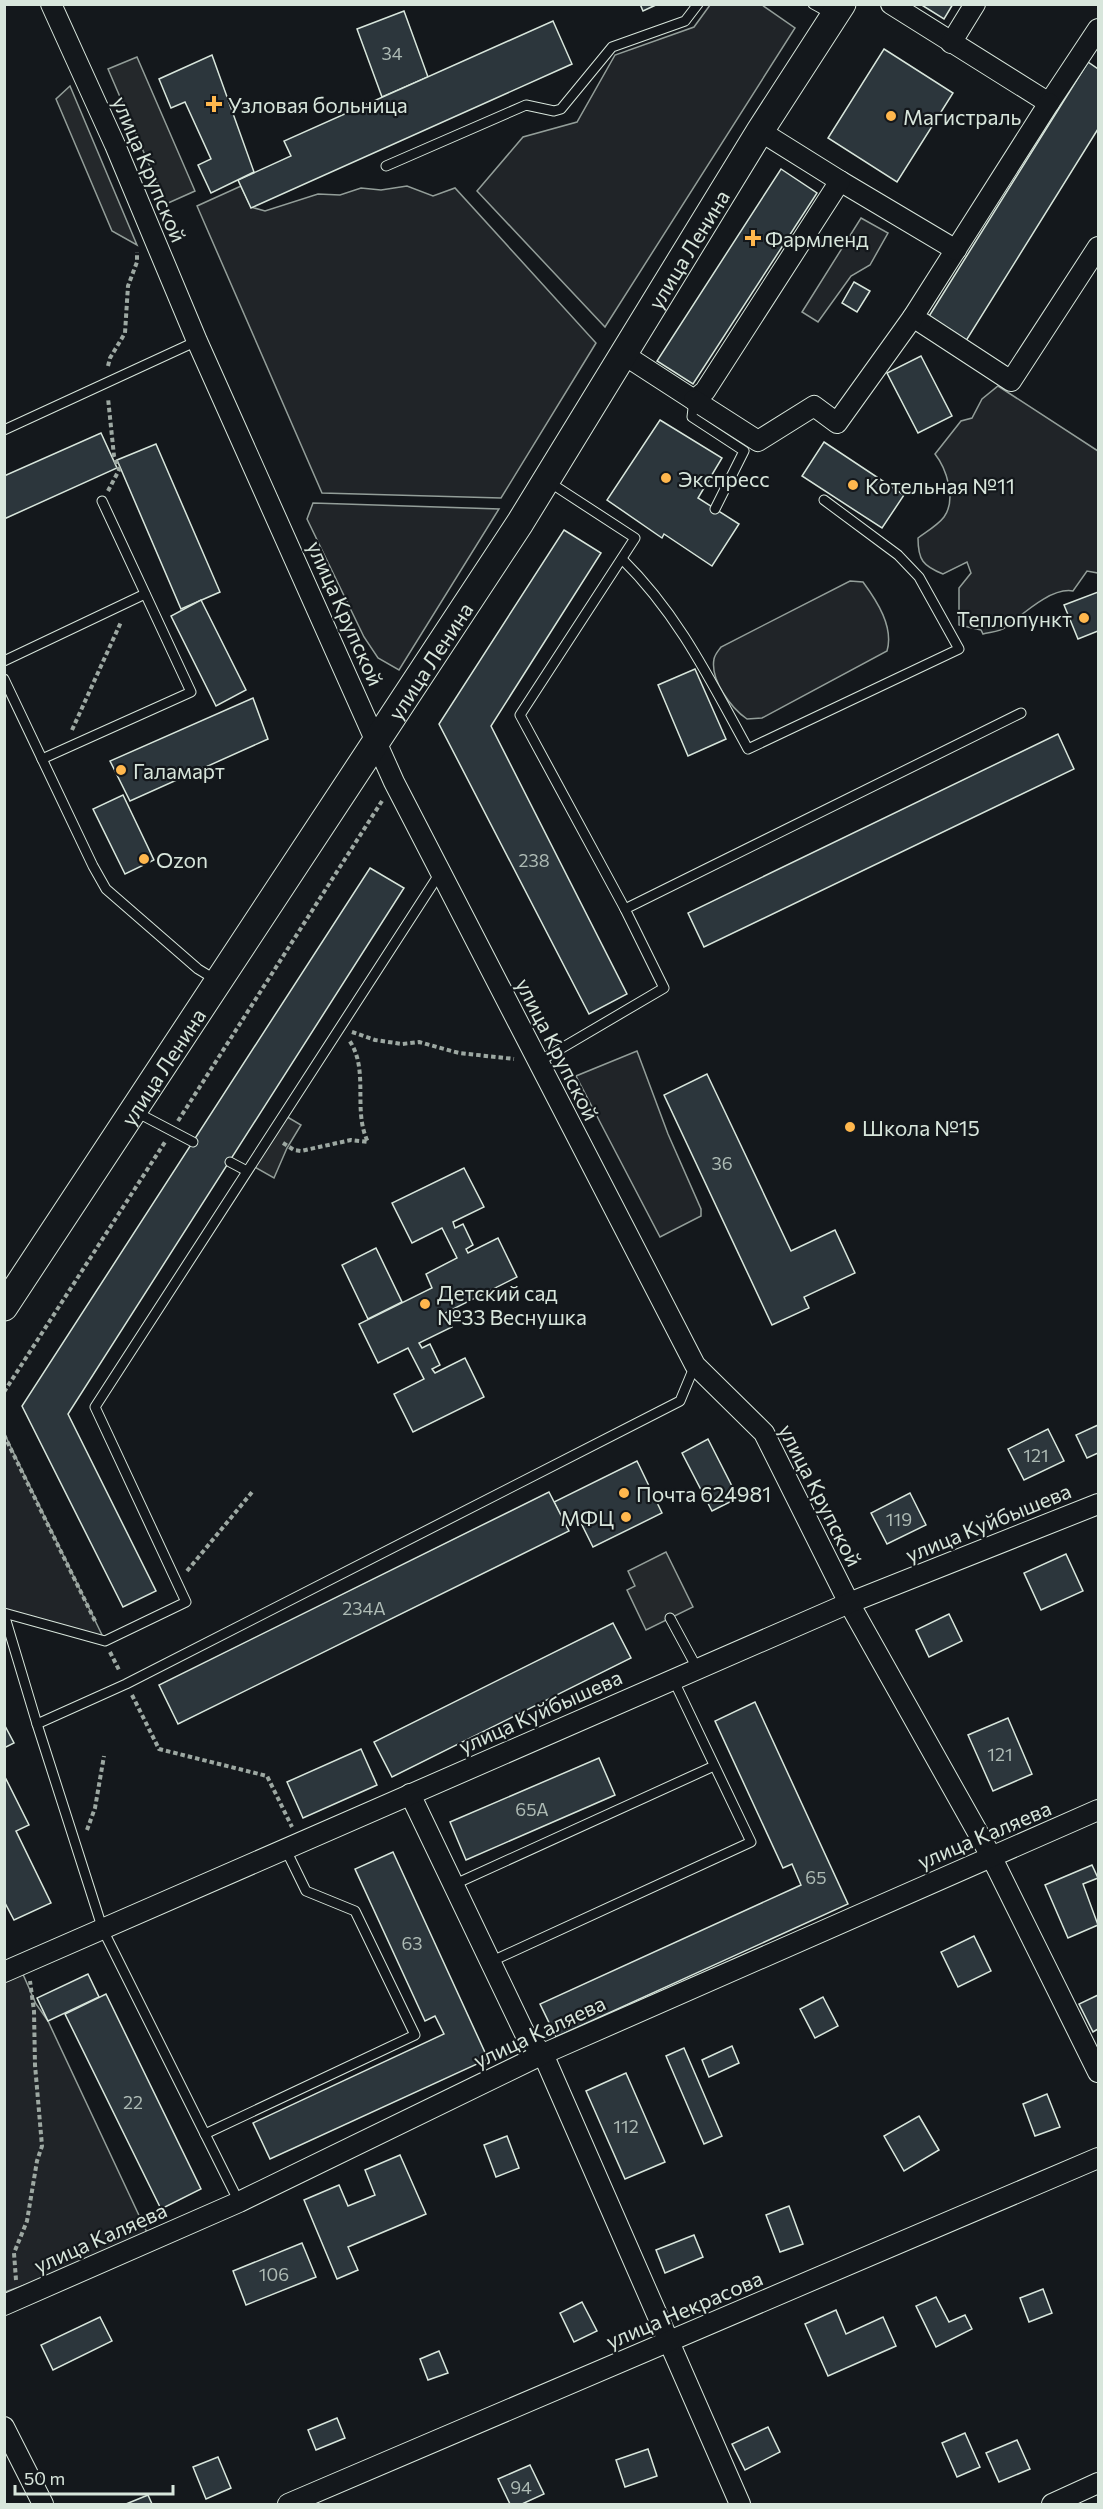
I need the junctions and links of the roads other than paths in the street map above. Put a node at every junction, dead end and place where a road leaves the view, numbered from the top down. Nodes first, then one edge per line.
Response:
1 (51, 4) edge
2 (698, 4) edge
3 (891, 4) edge
4 (975, 4) edge
5 (830, 8) edge
6 (1098, 29) edge
7 (951, 43) junction
8 (1049, 103) junction
9 (760, 131) junction
10 (386, 166) dead end
11 (840, 181) junction
12 (1098, 247) edge
13 (956, 250) junction
14 (914, 317) junction
15 (197, 341) junction
16 (622, 354) junction
17 (694, 400) junction
18 (4, 430) edge
19 (546, 480) junction
20 (824, 500) dead end
21 (102, 501) dead end
22 (715, 509) dead end
23 (622, 559) junction
24 (146, 594) junction
25 (4, 661) edge
26 (4, 679) edge
27 (1021, 713) dead end
28 (376, 740) junction
29 (42, 759) junction
30 (440, 872) junction
31 (625, 909) junction
32 (218, 982) junction
33 (538, 1062) junction
34 (133, 1111) junction
35 (193, 1142) dead end
36 (230, 1162) dead end
37 (248, 1171) junction
38 (4, 1307) edge
39 (694, 1365) junction
40 (1098, 1504) edge
41 (849, 1602) junction
42 (4, 1613) edge
43 (670, 1618) dead end
44 (697, 1668) junction
45 (672, 1679) junction
46 (37, 1724) junction
47 (714, 1766) junction
48 (410, 1794) junction
49 (1098, 1810) edge
50 (293, 1847) junction
51 (991, 1856) junction
52 (453, 1885) junction
53 (103, 1930) junction
54 (490, 1962) junction
55 (13, 1968) edge
56 (543, 2054) junction
57 (1098, 2072) edge
58 (205, 2134) junction
59 (1098, 2158) edge
60 (239, 2202) junction
61 (9, 2304) edge
62 (667, 2342) junction
63 (4, 2427) edge
64 (1098, 2483) edge
65 (42, 2505) edge
66 (288, 2505) edge
67 (740, 2505) edge
68 (1052, 2505) edge

1 - 15 street, улица Крупской
2 - 10 lane
3 - 7 street
4 - 7 street
5 - 9 street, улица Ленина
6 - 8 street
7 - 8 street
8 - 13 street
9 - 11 street
9 - 16 street, улица Ленина
11 - 13 street
11 - 17 street
12 - 14 street
13 - 14 street
14 - 17 street
15 - 18 lane
15 - 28 street, улица Крупской
16 - 17 street
16 - 19 street, улица Ленина
17 - 22 lane
19 - 23 lane
19 - 28 street, улица Ленина
20 - 23 lane
21 - 24 lane
23 - 31 lane
24 - 25 lane
24 - 29 lane
26 - 29 lane
27 - 31 lane
28 - 30 street, улица Крупской
28 - 32 street, улица Ленина
29 - 32 lane
30 - 33 street, улица Крупской
30 - 37 lane
31 - 33 lane
32 - 34 street, улица Ленина
33 - 39 street, улица Крупской
34 - 35 lane
34 - 38 street, улица Ленина
36 - 37 lane
37 - 42 lane
39 - 41 street, улица Крупской
39 - 46 lane
40 - 41 street, улица Куйбышева
41 - 44 street, улица Куйбышева
41 - 51 street, улица Крупской
42 - 46 lane
43 - 44 lane
44 - 45 street, улица Куйбышева
45 - 47 lane
45 - 48 street, улица Куйбышева
46 - 53 lane
47 - 52 lane
47 - 54 lane
48 - 50 street, улица Куйбышева
48 - 52 street
49 - 51 street, улица Каляева
50 - 53 street, улица Куйбышева
50 - 58 lane
51 - 56 street, улица Каляева
51 - 57 street, улица Крупской
52 - 54 street
53 - 55 street, улица Куйбышева
53 - 58 lane
54 - 56 street
56 - 60 street, улица Каляева
56 - 62 street
58 - 60 lane
59 - 62 street, улица Некрасова
60 - 61 street, улица Каляева
62 - 66 street, улица Некрасова
62 - 67 street
63 - 65 street
64 - 68 street

